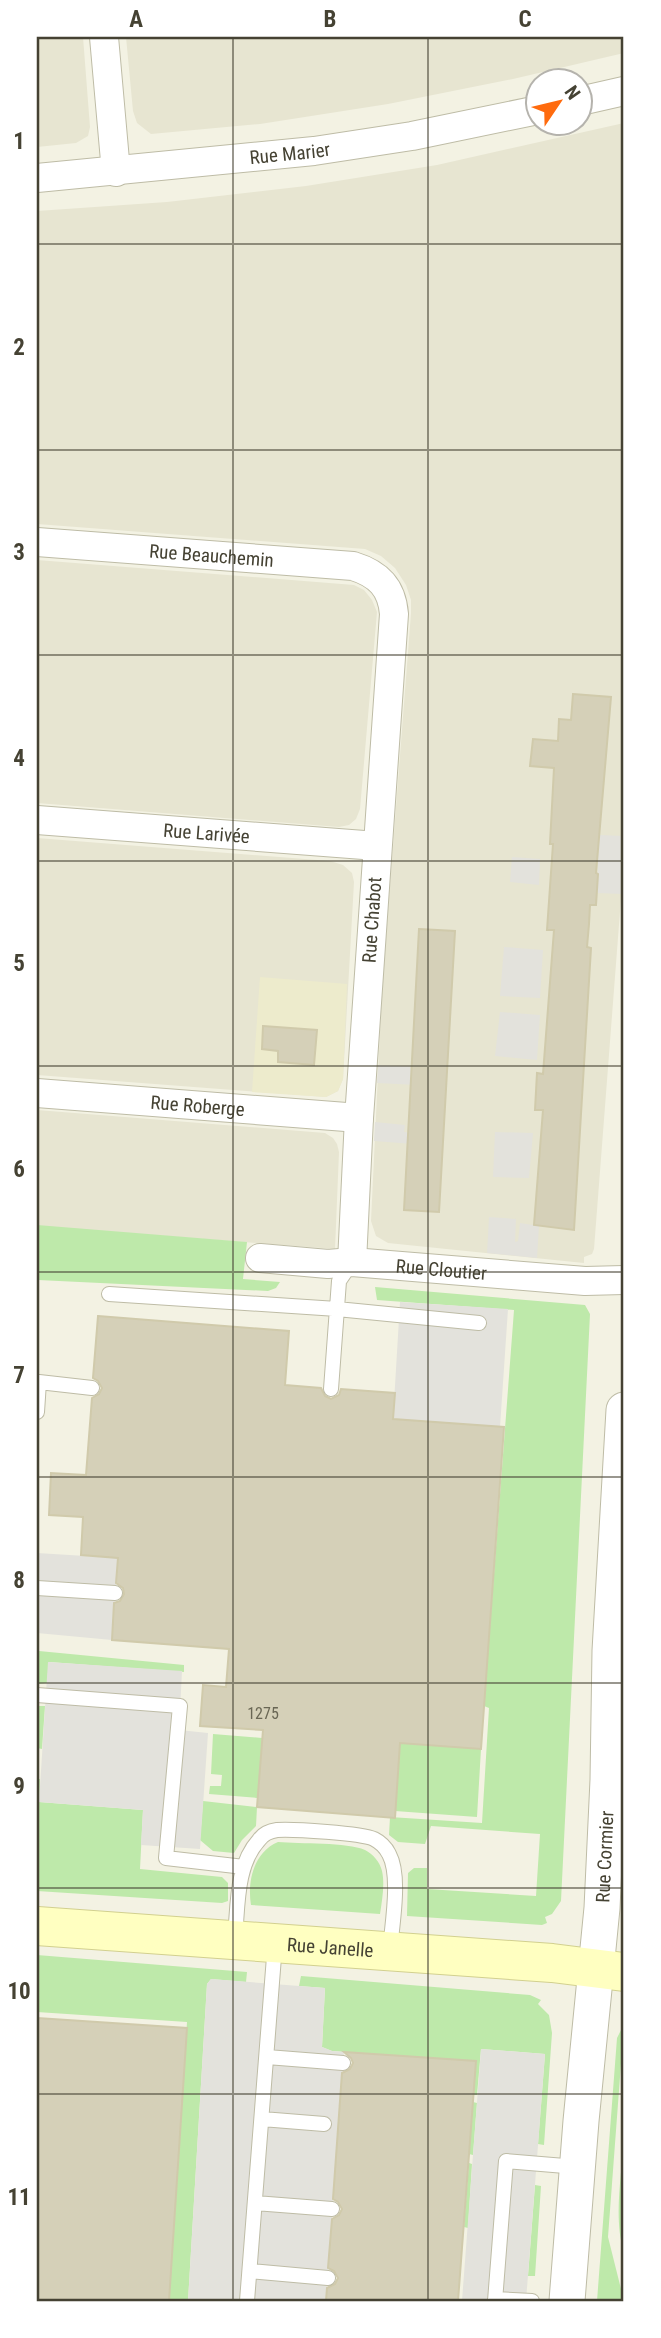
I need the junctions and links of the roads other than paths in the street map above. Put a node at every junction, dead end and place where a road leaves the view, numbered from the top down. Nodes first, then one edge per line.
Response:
1 (104, 37) edge
2 (624, 91) edge
3 (594, 98) edge
4 (524, 113) edge
5 (116, 172) junction
6 (37, 178) edge
7 (37, 542) edge
8 (382, 581) joint
9 (37, 820) edge
10 (377, 846) junction
11 (37, 1093) edge
12 (359, 1118) junction
13 (260, 1258) dead end
14 (352, 1262) junction
15 (624, 1280) edge
16 (109, 1294) dead end
17 (337, 1309) junction
18 (479, 1323) dead end
19 (92, 1388) dead end
20 (331, 1389) dead end
21 (624, 1410) edge
22 (37, 1412) edge
23 (621, 1528) edge
24 (37, 1588) edge
25 (619, 1588) edge
26 (115, 1593) dead end
27 (617, 1651) edge
28 (37, 1695) edge
29 (616, 1734) edge
30 (244, 1867) junction
31 (37, 1926) edge
32 (234, 1940) junction
33 (275, 1943) junction
34 (390, 1951) junction
35 (610, 1970) edge
36 (267, 2057) junction
37 (343, 2063) dead end
38 (262, 2119) junction
39 (324, 2124) dead end
40 (577, 2167) junction
41 (255, 2203) junction
42 (332, 2209) dead end
43 (250, 2271) junction
44 (328, 2278) dead end
45 (495, 2300) edge
46 (247, 2301) edge
47 (532, 2301) edge
48 (567, 2301) edge

1 - 5 street
2 - 3 street
4 - 5 street, Rue Marier
5 - 6 street, Rue Marier
7 - 8 street, Rue Beauchemin
8 - 10 street, Rue Chabot
9 - 10 street, Rue Larivée
10 - 12 street, Rue Chabot
11 - 12 street, Rue Roberge
12 - 14 street, Rue Chabot
13 - 14 street, Rue Cloutier
14 - 15 street, Rue Cloutier
14 - 17 lane
16 - 17 lane
17 - 18 lane
17 - 20 lane
19 - 22 lane
21 - 23 street, Rue Cormier
23 - 25 street, Rue Cormier
24 - 26 lane
25 - 27 street, Rue Cormier
27 - 29 street, Rue Cormier
28 - 30 lane
29 - 35 street, Rue Cormier
30 - 32 lane
30 - 34 lane
31 - 32 main road, Rue Janelle
32 - 33 main road, Rue Janelle
33 - 34 main road, Rue Janelle
33 - 36 lane
34 - 35 main road, Rue Janelle
35 - 40 street, Rue Cormier
36 - 37 lane
36 - 38 lane
38 - 39 lane
38 - 41 lane
40 - 45 lane
40 - 48 street, Rue Cormier
41 - 42 lane
41 - 43 lane
43 - 44 lane
43 - 46 lane
45 - 47 lane

